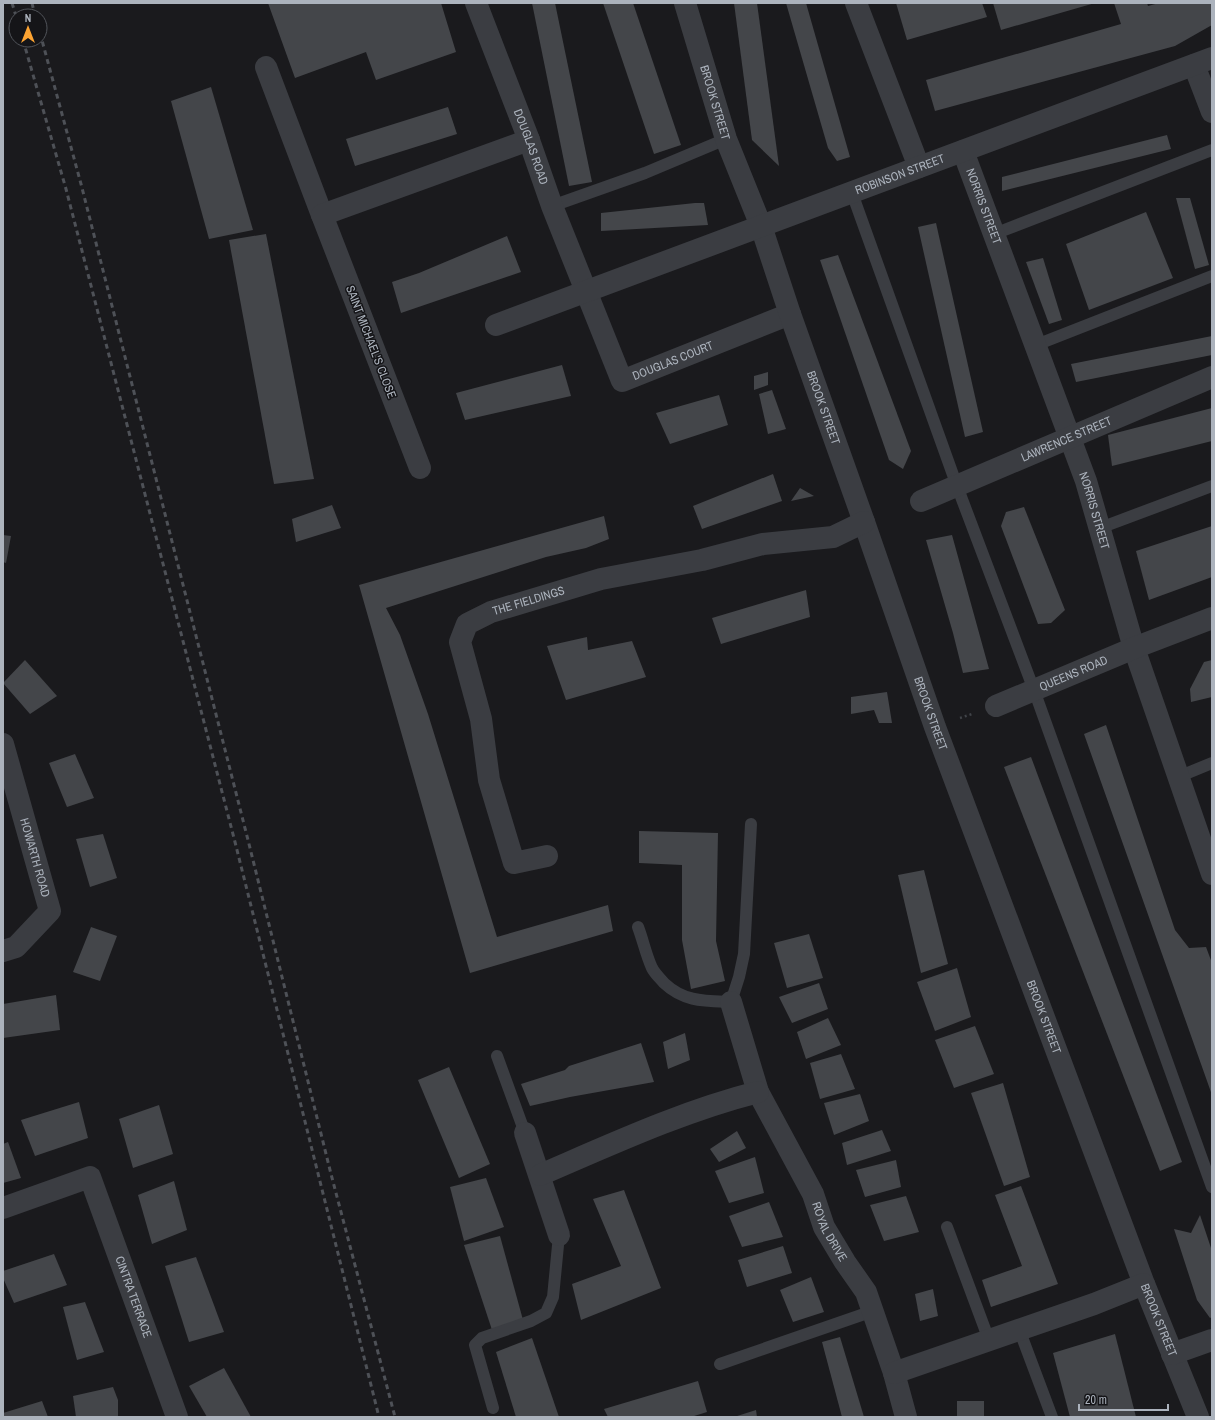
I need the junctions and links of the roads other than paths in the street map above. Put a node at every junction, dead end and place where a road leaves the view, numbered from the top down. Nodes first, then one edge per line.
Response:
1 (476, 3) edge
2 (685, 3) edge
3 (856, 3) edge
4 (1203, 62) edge
5 (266, 68) dead end
6 (1212, 112) edge
7 (726, 139) junction
8 (529, 140) junction
9 (1212, 150) edge
10 (963, 151) junction
11 (919, 167) junction
12 (852, 193) junction
13 (552, 206) junction
14 (322, 215) junction
15 (761, 226) junction
16 (994, 234) junction
17 (1212, 276) edge
18 (587, 291) junction
19 (790, 314) junction
20 (496, 325) dead end
21 (1036, 345) junction
22 (1212, 377) edge
23 (1070, 437) junction
24 (420, 468) dead end
25 (957, 486) junction
26 (1212, 486) edge
27 (921, 501) dead end
28 (864, 522) junction
29 (1100, 528) junction
30 (1212, 618) edge
31 (1134, 648) junction
32 (1034, 690) junction
33 (996, 706) road end
34 (3, 744) edge
35 (1212, 763) edge
36 (1178, 776) junction
37 (751, 824) dead end
38 (547, 856) dead end
39 (1212, 874) edge
40 (638, 927) dead end
41 (3, 952) edge
42 (731, 1002) junction
43 (497, 1056) dead end
44 (758, 1092) junction
45 (525, 1133) joint
46 (540, 1175) junction
47 (1212, 1187) edge
48 (3, 1208) edge
49 (947, 1227) dead end
50 (559, 1235) joint
51 (1144, 1284) junction
52 (873, 1311) junction
53 (1019, 1329) junction
54 (989, 1340) junction
55 (1212, 1340) edge
56 (1172, 1354) junction
57 (720, 1364) dead end
58 (894, 1373) junction
59 (493, 1408) dead end
60 (177, 1417) edge
61 (906, 1417) edge
62 (1052, 1417) edge
63 (1198, 1417) edge

1 - 8 street, DOUGLAS ROAD
2 - 7 street, BROOK STREET
3 - 11 street
4 - 6 street
4 - 10 street, ROBINSON STREET
5 - 14 street, SAINT MICHAEL'S CLOSE
7 - 13 lane
7 - 15 street, BROOK STREET
8 - 13 street, DOUGLAS ROAD
8 - 14 street
9 - 16 lane
10 - 11 street, ROBINSON STREET
10 - 16 street, NORRIS STREET
11 - 12 street, ROBINSON STREET
12 - 15 street, ROBINSON STREET
12 - 25 lane
13 - 18 street, DOUGLAS ROAD
14 - 24 street, SAINT MICHAEL'S CLOSE
15 - 18 street, ROBINSON STREET
15 - 19 street, BROOK STREET
16 - 21 street, NORRIS STREET
17 - 21 lane
18 - 19 street, DOUGLAS COURT
18 - 20 street, ROBINSON STREET
19 - 28 street, BROOK STREET
21 - 23 street, NORRIS STREET
22 - 23 street, LAWRENCE STREET
23 - 25 street, LAWRENCE STREET
23 - 29 street, NORRIS STREET
25 - 27 street, LAWRENCE STREET
25 - 32 lane
26 - 29 lane
28 - 38 street, THE FIELDINGS
28 - 51 street, BROOK STREET
29 - 31 street, NORRIS STREET
30 - 31 street, QUEENS ROAD
31 - 32 street, QUEENS ROAD
31 - 36 street, NORRIS STREET
32 - 33 street, QUEENS ROAD
32 - 47 lane
34 - 41 street, HOWARTH ROAD
35 - 36 lane
36 - 39 street, NORRIS STREET
37 - 42 lane
40 - 42 lane
42 - 44 street, ROYAL DRIVE
43 - 45 lane
44 - 46 street
44 - 52 street, ROYAL DRIVE
45 - 46 street
46 - 50 street
48 - 60 street, CINTRA TERRACE
49 - 54 lane
50 - 59 lane
51 - 53 street
51 - 56 street, BROOK STREET
52 - 57 lane
52 - 58 street, ROYAL DRIVE
53 - 54 street
53 - 62 lane
54 - 58 street
55 - 56 street
56 - 63 street, BROOK STREET
58 - 61 street, ROYAL DRIVE

